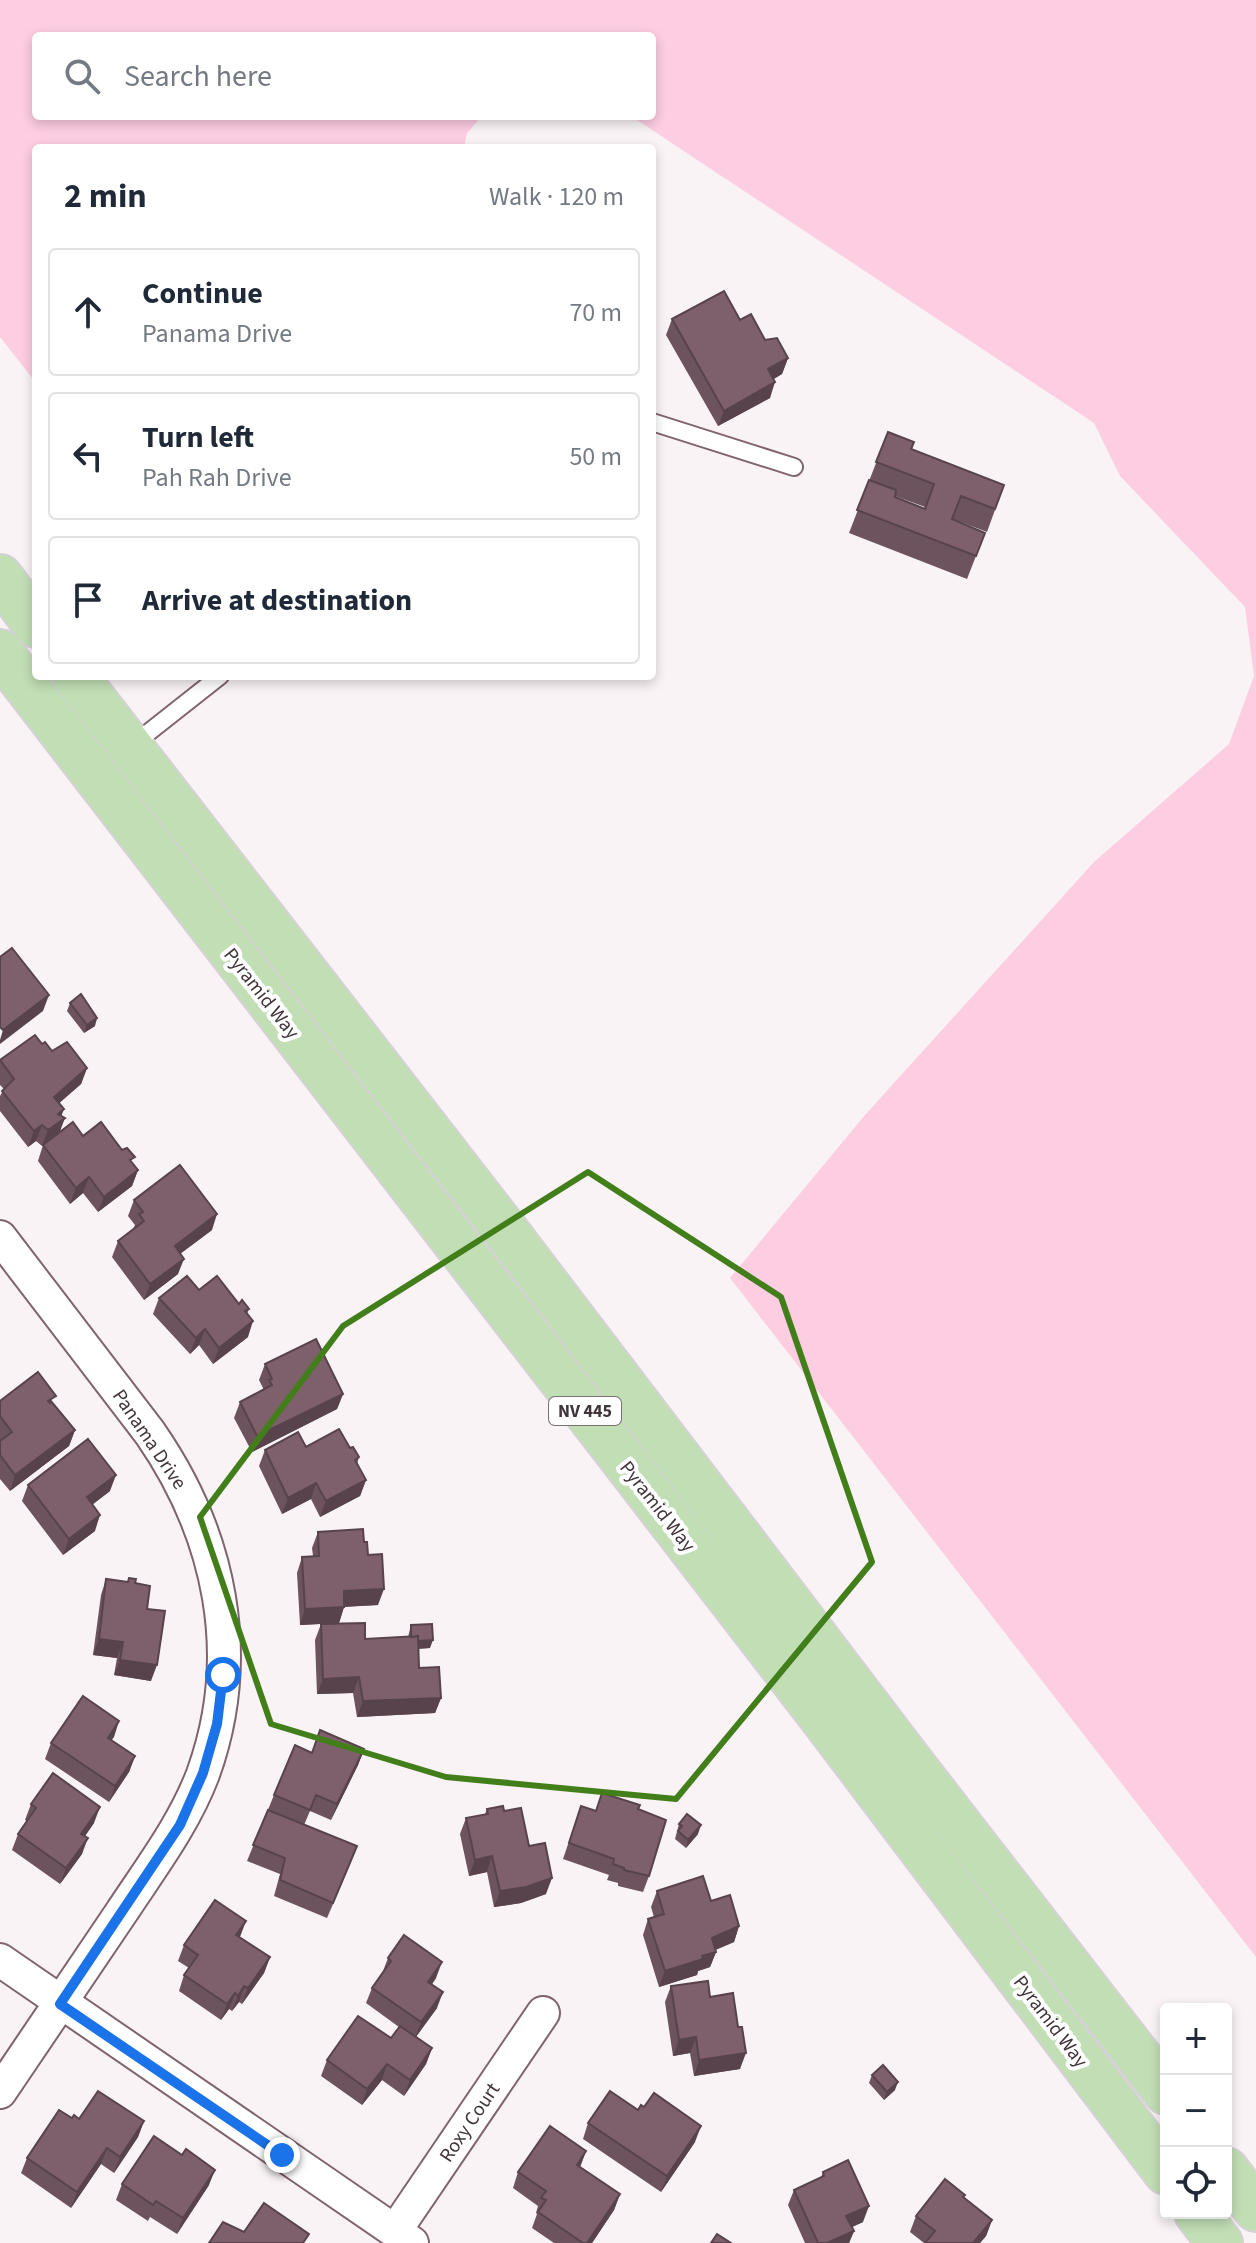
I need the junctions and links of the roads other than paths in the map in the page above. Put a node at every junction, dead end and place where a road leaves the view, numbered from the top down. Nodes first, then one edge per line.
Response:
1 (656, 423) edge
2 (794, 467) dead end
3 (0, 577) edge
4 (32, 620) edge
5 (0, 652) edge
6 (78, 680) edge
7 (215, 680) edge
8 (130, 747) junction
9 (0, 1237) edge
10 (0, 1960) edge
11 (60, 2004) junction
12 (543, 2013) dead end
13 (1160, 2084) edge
14 (0, 2092) edge
15 (1160, 2164) edge
16 (1232, 2178) edge
17 (1256, 2209) edge
18 (1202, 2219) edge
19 (404, 2237) edge
20 (1220, 2243) edge

1 - 2 lane
3 - 4 main road
5 - 15 main road, Pyramid Way / NV 445
6 - 8 main road, NV 445
7 - 8 lane
8 - 13 main road, NV 445
9 - 11 street, Panama Drive
10 - 11 street
11 - 14 street, Panama Drive
11 - 19 street
12 - 19 street, Roxy Court
16 - 17 main road
18 - 20 main road

